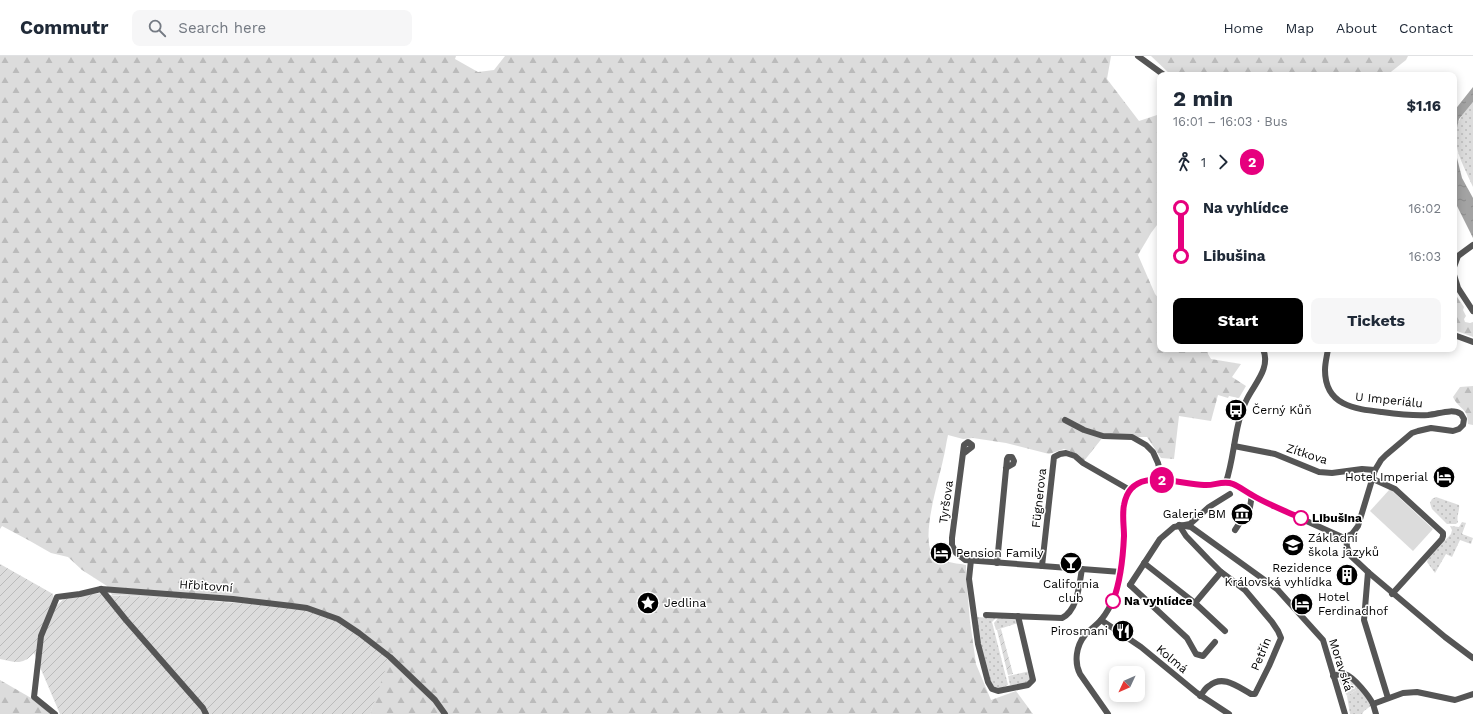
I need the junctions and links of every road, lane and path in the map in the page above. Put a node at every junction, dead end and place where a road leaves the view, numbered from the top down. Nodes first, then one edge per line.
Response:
1 (1138, 56) edge
2 (1160, 72) edge
3 (1473, 245) edge
4 (1457, 257) edge
5 (1457, 284) edge
6 (1473, 311) edge
7 (1457, 336) edge
8 (1473, 342) edge
9 (1264, 352) edge
10 (1328, 352) edge
11 (1065, 420) dead end
12 (1234, 446) junction
13 (963, 454) dead end
14 (1006, 468) dead end
15 (1375, 470) junction
16 (1373, 479) junction
17 (1162, 480) junction
18 (1226, 482) junction
19 (1130, 490) junction
20 (1230, 494) dead end
21 (1252, 495) junction
22 (1179, 525) junction
23 (1235, 530) dead end
24 (1346, 537) junction
25 (971, 560) junction
26 (997, 563) junction
27 (1144, 563) junction
28 (1042, 566) junction
29 (1082, 569) junction
30 (1121, 572) junction
31 (1221, 572) junction
32 (1368, 572) junction
33 (1118, 585) junction
34 (1130, 585) junction
35 (101, 589) junction
36 (1392, 594) junction
37 (1195, 603) junction
38 (986, 614) dead end
39 (1018, 616) junction
40 (1101, 620) junction
41 (1225, 631) dead end
42 (1215, 642) dead end
43 (1473, 658) edge
44 (1333, 676) junction
45 (1473, 694) edge
46 (1200, 696) junction
47 (1388, 698) junction
48 (1374, 704) junction
49 (55, 714) edge
50 (206, 714) edge
51 (445, 714) edge
52 (1108, 714) edge
53 (1229, 714) edge
54 (1345, 714) edge
55 (1376, 714) edge

1 - 2 street
3 - 4 street
5 - 6 street
7 - 8 street
9 - 12 street
10 - 15 street, U Imperiálu
11 - 17 street
12 - 15 street, Zítkova
12 - 18 street
13 - 25 street, Tyršova
14 - 26 street
15 - 16 street, U Imperiálu
16 - 24 street, U Imperiálu
16 - 36 street
17 - 18 street
17 - 19 street
18 - 21 street
19 - 28 street, Fügnerova
19 - 30 street
20 - 22 street
21 - 23 street
21 - 24 street
22 - 27 street
22 - 31 street, Petřín
22 - 44 street, Moravská
24 - 32 street
25 - 26 street, Tyršova
25 - 39 street
26 - 28 street, Tyršova
27 - 34 street
27 - 37 street
28 - 29 street, Tyršova
29 - 30 street, Tyršova
29 - 39 street
30 - 33 street
31 - 37 street
31 - 46 street, Petřín
32 - 36 street
32 - 47 street
33 - 34 street
33 - 40 street
34 - 42 street
35 - 49 street, Hřbitovní
35 - 50 street
35 - 51 street, Hřbitovní
36 - 43 street
37 - 41 street
38 - 39 street
40 - 46 street, Kolmá
40 - 52 street
44 - 48 street
44 - 54 street, Moravská
45 - 47 street
46 - 53 street, Kolmá
47 - 48 street
48 - 55 street

